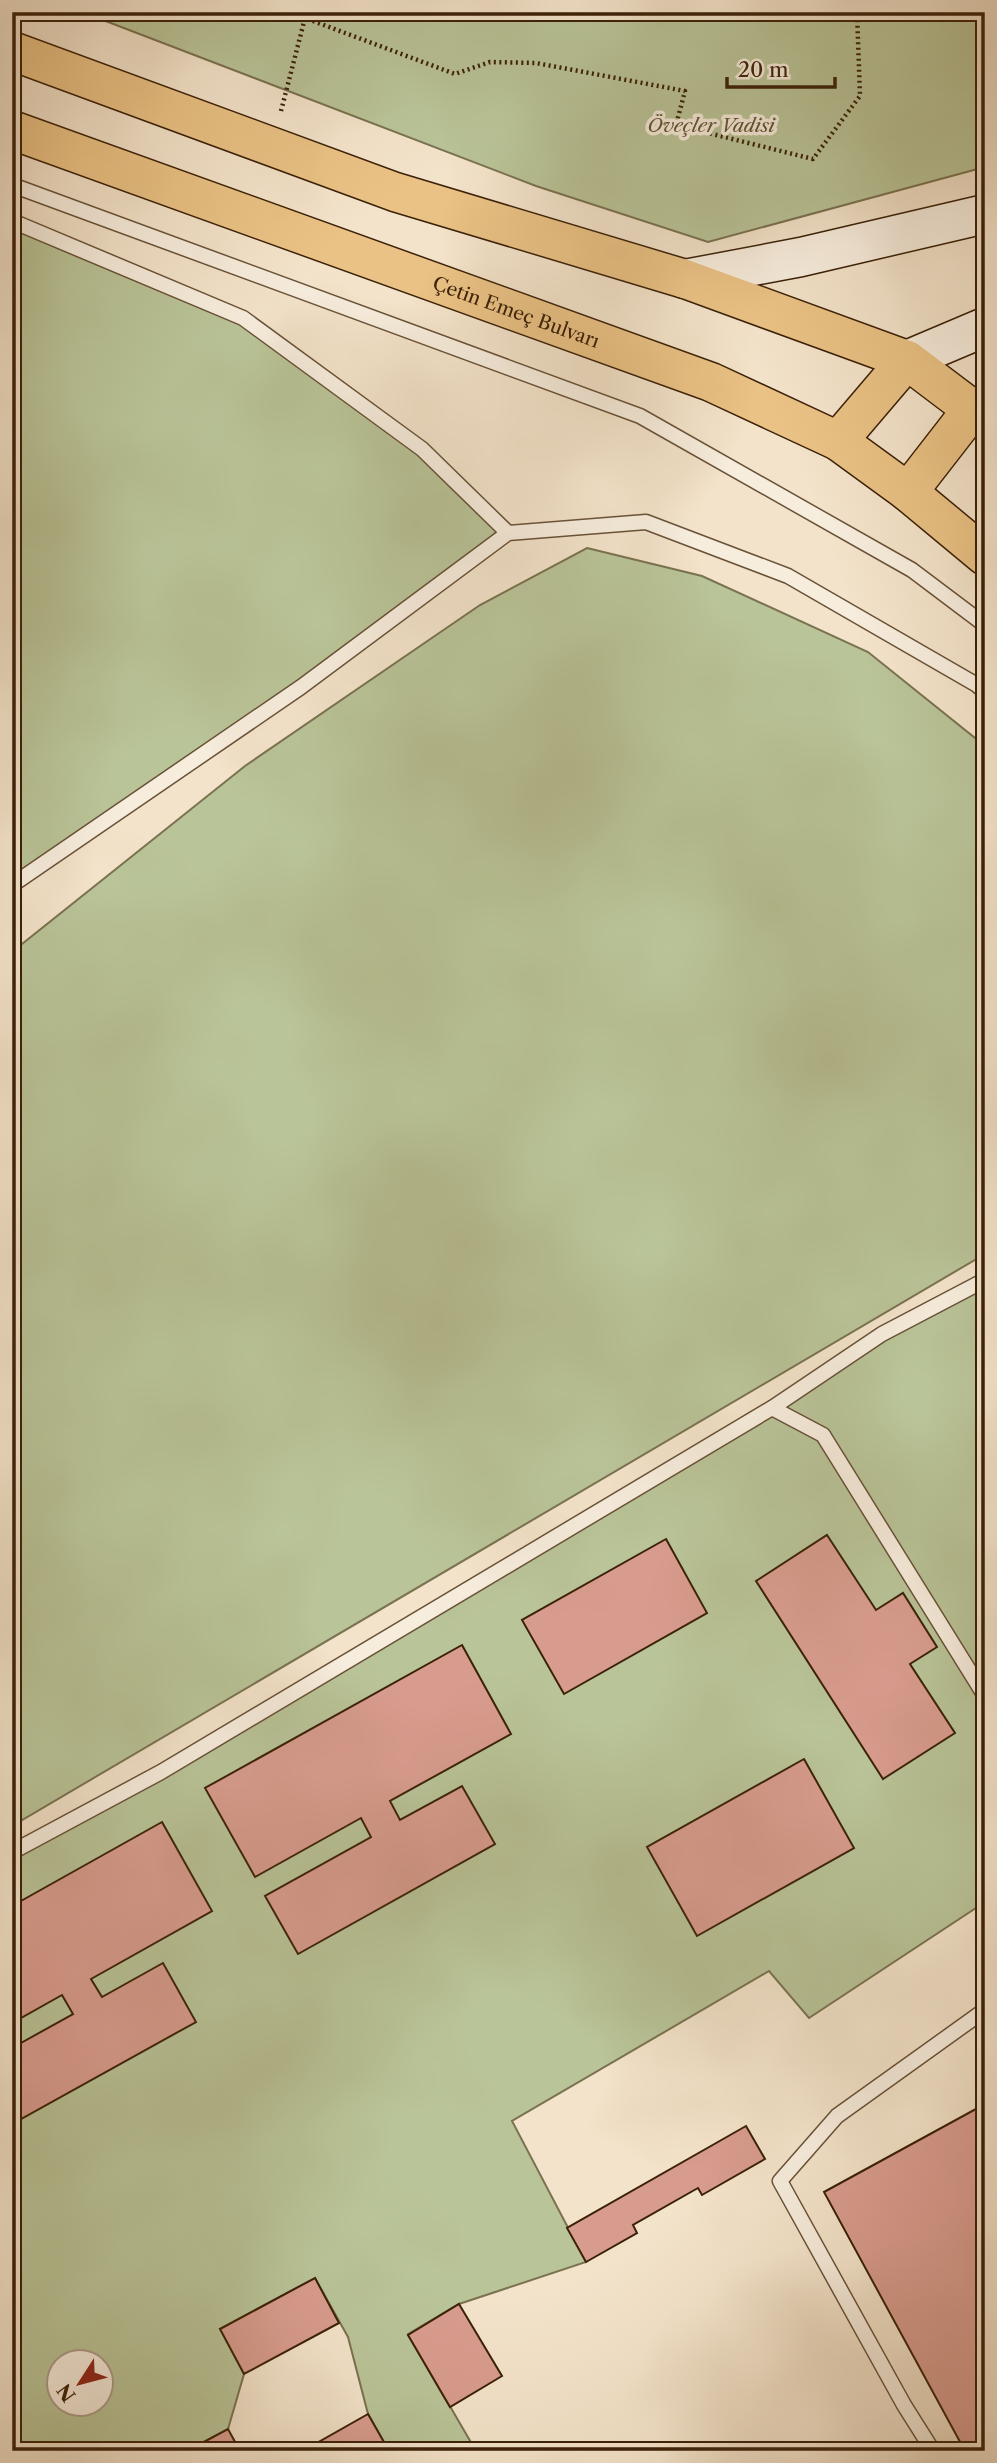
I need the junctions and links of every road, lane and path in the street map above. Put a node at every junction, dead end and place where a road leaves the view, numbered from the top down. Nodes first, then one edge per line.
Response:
1 (293, 12) edge
2 (858, 12) edge
3 (305, 18) junction
4 (12, 51) edge
5 (12, 130) edge
6 (271, 146) junction
7 (12, 185) edge
8 (985, 214) edge
9 (12, 221) edge
10 (685, 279) junction
11 (985, 327) edge
12 (907, 360) junction
13 (981, 409) edge
14 (838, 441) junction
15 (908, 492) junction
16 (508, 533) junction
17 (985, 556) edge
18 (985, 625) edge
19 (985, 692) edge
20 (12, 885) edge
21 (985, 1280) edge
22 (772, 1408) junction
23 (985, 1696) edge
24 (12, 1852) edge
25 (985, 2010) edge
26 (933, 2451) edge

1 - 3 path
2 - 3 path
3 - 6 path
4 - 6 main road
5 - 14 main road, Çetin Emeç Bulvarı
6 - 10 main road
7 - 18 lane
8 - 10 main road
9 - 16 lane
10 - 12 main road
11 - 12 main road
12 - 13 main road
12 - 14 main road
13 - 15 main road
14 - 15 main road, Çetin Emeç Bulvarı
15 - 17 main road, Çetin Emeç Bulvarı
16 - 19 lane
16 - 20 lane
21 - 22 lane
22 - 23 lane
22 - 24 lane
25 - 26 lane

